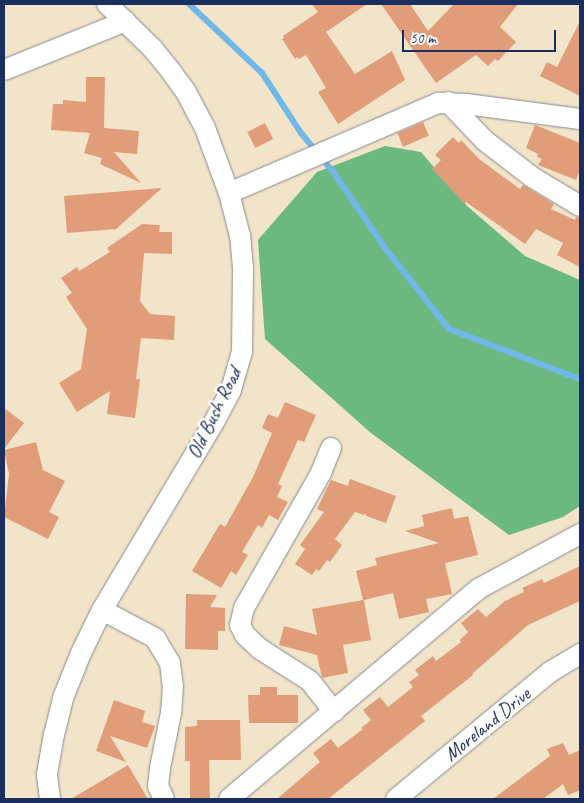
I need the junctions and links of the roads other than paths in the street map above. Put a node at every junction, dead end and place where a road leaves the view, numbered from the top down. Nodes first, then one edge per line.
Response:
1 (107, 4) edge
2 (126, 20) junction
3 (4, 70) edge
4 (448, 102) junction
5 (580, 119) edge
6 (229, 193) junction
7 (580, 206) edge
8 (331, 448) dead end
9 (580, 534) edge
10 (102, 610) junction
11 (580, 654) edge
12 (334, 712) junction
13 (50, 799) edge
14 (164, 799) edge
15 (229, 799) edge
16 (396, 799) edge

1 - 2 street, Old Bush Road
2 - 3 street
2 - 6 street, Old Bush Road
4 - 5 street
4 - 6 street
4 - 7 street
6 - 10 street, Old Bush Road
8 - 12 street
9 - 12 street
10 - 13 street, Old Bush Road
10 - 14 street
11 - 16 street, Moreland Drive
12 - 15 street

